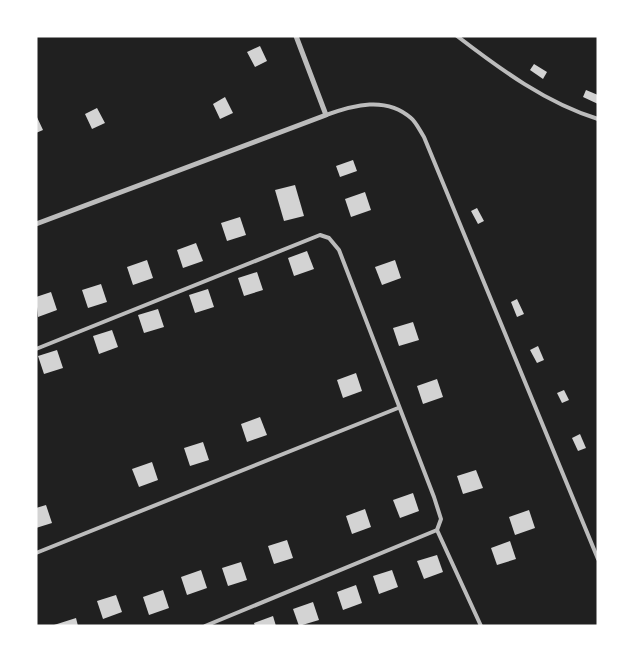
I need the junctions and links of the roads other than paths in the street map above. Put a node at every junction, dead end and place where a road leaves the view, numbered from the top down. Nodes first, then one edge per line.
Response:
1 (296, 36) edge
2 (457, 36) edge
3 (326, 116) junction
4 (598, 119) edge
5 (36, 224) edge
6 (36, 349) edge
7 (398, 408) junction
8 (437, 530) junction
9 (36, 553) edge
10 (598, 559) edge
11 (205, 626) edge
12 (481, 626) edge

1 - 3 street
2 - 4 lane
3 - 5 street
3 - 10 lane
6 - 7 lane
7 - 8 lane
7 - 9 lane
8 - 11 lane
8 - 12 lane

